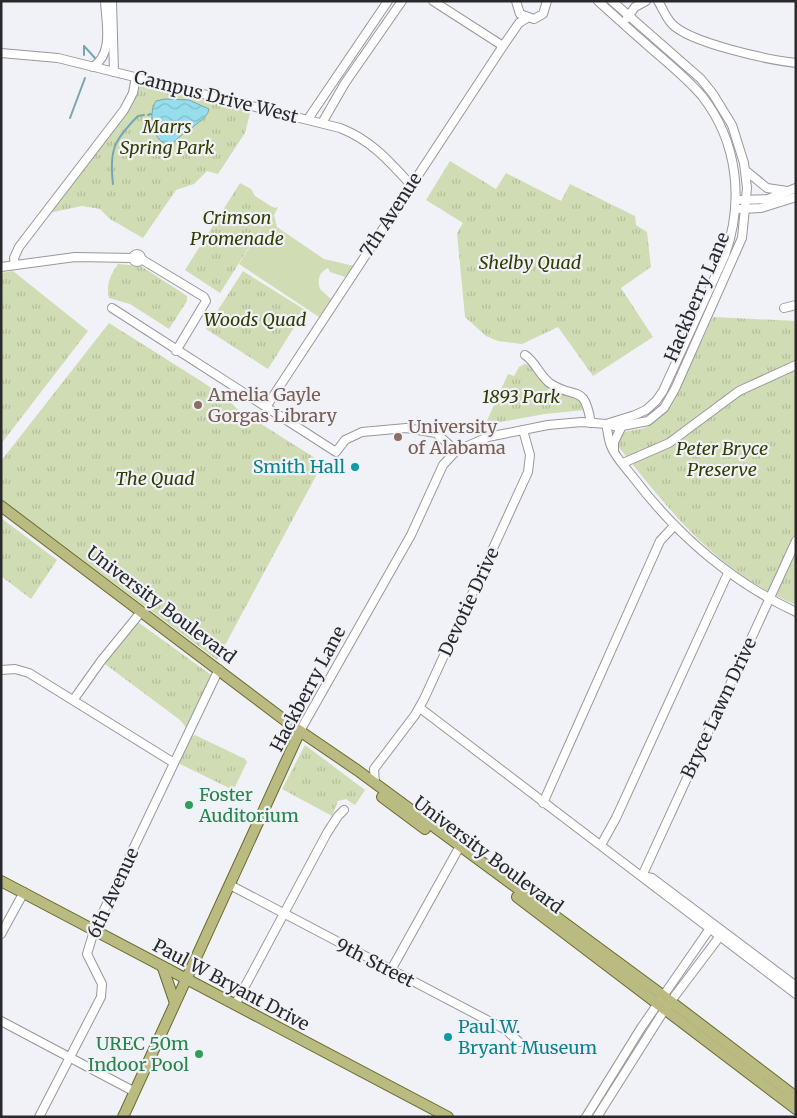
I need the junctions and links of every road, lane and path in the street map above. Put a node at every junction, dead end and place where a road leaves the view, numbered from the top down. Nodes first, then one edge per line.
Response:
1 (105, 1) edge
2 (112, 1) edge
3 (388, 1) edge
4 (402, 1) edge
5 (433, 1) edge
6 (516, 1) edge
7 (547, 1) edge
8 (598, 1) edge
9 (612, 1) edge
10 (646, 1) edge
11 (658, 1) edge
12 (392, 15) junction
13 (627, 15) junction
14 (523, 16) junction
15 (627, 27) junction
16 (503, 46) junction
17 (1, 53) edge
18 (796, 63) edge
19 (93, 67) junction
20 (114, 72) junction
21 (136, 77) junction
22 (336, 77) junction
23 (345, 83) junction
24 (308, 119) junction
25 (322, 123) junction
26 (745, 170) junction
27 (411, 185) junction
28 (792, 190) edge
29 (796, 197) edge
30 (736, 200) junction
31 (746, 200) junction
32 (736, 209) junction
33 (745, 210) junction
34 (14, 265) junction
35 (1, 267) edge
36 (796, 305) edge
37 (112, 308) dead end
38 (784, 308) dead end
39 (176, 351) junction
40 (526, 355) dead end
41 (796, 365) edge
42 (266, 407) junction
43 (591, 423) junction
44 (606, 424) junction
45 (622, 426) junction
46 (523, 430) junction
47 (456, 451) junction
48 (614, 452) junction
49 (623, 464) junction
50 (1, 506) edge
51 (674, 526) junction
52 (796, 541) edge
53 (728, 572) junction
54 (770, 599) junction
55 (142, 612) junction
56 (796, 612) edge
57 (219, 669) junction
58 (1, 670) edge
59 (74, 699) junction
60 (420, 708) junction
61 (300, 731) junction
62 (174, 763) junction
63 (378, 763) junction
64 (357, 770) junction
65 (375, 783) junction
66 (543, 803) junction
67 (344, 810) dead end
68 (600, 845) junction
69 (458, 849) junction
70 (642, 876) junction
71 (1, 881) edge
72 (230, 885) junction
73 (24, 892) junction
74 (284, 915) junction
75 (711, 927) junction
76 (94, 931) junction
77 (1, 934) edge
78 (721, 935) junction
79 (162, 968) junction
80 (391, 970) junction
81 (185, 980) junction
82 (796, 986) edge
83 (796, 994) edge
84 (664, 1002) junction
85 (175, 1003) junction
86 (235, 1005) junction
87 (1, 1021) edge
88 (519, 1042) dead end
89 (71, 1058) junction
90 (135, 1092) junction
91 (796, 1097) edge
92 (796, 1109) edge
93 (39, 1117) edge
94 (123, 1117) edge
95 (448, 1117) edge
96 (586, 1117) edge
97 (597, 1117) edge

1 - 19 street
2 - 20 street
3 - 12 street
3 - 22 street
4 - 12 street
5 - 16 street
6 - 14 street
7 - 14 street, 7th Avenue
8 - 15 street, Hackberry Lane
9 - 13 street, Hackberry Lane
10 - 13 street
11 - 18 street
12 - 23 street
13 - 15 street
13 - 26 street, Hackberry Lane
14 - 16 street, 7th Avenue
15 - 30 street, Hackberry Lane
16 - 27 street, 7th Avenue
17 - 19 street, Campus Drive West
19 - 20 street, Campus Drive West
20 - 21 street, Campus Drive West
21 - 24 street, Campus Drive West
21 - 34 street
22 - 23 street
22 - 24 street
23 - 25 street
24 - 25 street, Campus Drive West
25 - 27 street, Campus Drive West
26 - 28 street
26 - 31 street, Hackberry Lane
27 - 42 street, 7th Avenue
28 - 31 street
29 - 33 street
30 - 31 street
30 - 32 street, Hackberry Lane
31 - 33 street, Hackberry Lane
32 - 33 street
32 - 44 street, Hackberry Lane
33 - 45 street, Hackberry Lane
34 - 35 street
34 - 39 street
36 - 38 street
37 - 39 street
39 - 42 street
40 - 43 street
41 - 49 street
42 - 47 street
43 - 44 street, Hackberry Lane
43 - 46 street, Hackberry Lane
44 - 45 street, Hackberry Lane
44 - 48 street
45 - 48 street
46 - 47 street, Hackberry Lane
46 - 60 street, Devotie Drive
47 - 61 street, Hackberry Lane
48 - 49 street
49 - 51 street
50 - 55 main road, University Boulevard
51 - 53 street
51 - 66 street
52 - 54 street, Bryce Lawn Drive
53 - 54 street
53 - 68 street
54 - 56 street
54 - 70 street, Bryce Lawn Drive
55 - 57 main road, University Boulevard
55 - 59 street
57 - 61 main road, University Boulevard
57 - 62 street, 6th Avenue
58 - 59 street
59 - 62 street
60 - 63 street, Devotie Drive
60 - 66 street
61 - 64 main road, University Boulevard
61 - 69 main road, University Boulevard
61 - 72 main road, Hackberry Lane
62 - 76 street, 6th Avenue
63 - 64 street
63 - 65 street, Devotie Drive
64 - 65 main road, University Boulevard
65 - 69 main road, University Boulevard
66 - 68 street
67 - 74 street
68 - 70 street
69 - 80 street
69 - 84 main road, University Boulevard
70 - 75 street
71 - 73 main road, Paul W Bryant Drive
72 - 74 street, 9th Street
72 - 81 main road, Hackberry Lane
73 - 76 main road, Paul W Bryant Drive
73 - 77 street
74 - 80 street, 9th Street
74 - 86 street
75 - 78 street
75 - 84 street
76 - 79 main road, Paul W Bryant Drive
76 - 89 street, 6th Avenue
78 - 82 street
78 - 83 street
78 - 84 street
79 - 81 main road, Paul W Bryant Drive
79 - 85 main road
80 - 88 street, 9th Street
81 - 85 main road, Hackberry Lane
81 - 86 main road, Paul W Bryant Drive
84 - 91 main road
84 - 92 main road
84 - 96 street
84 - 97 street
85 - 90 main road, Hackberry Lane
86 - 95 main road, Paul W Bryant Drive
87 - 89 street
89 - 90 street
89 - 93 street, 6th Avenue
90 - 94 main road, Hackberry Lane

